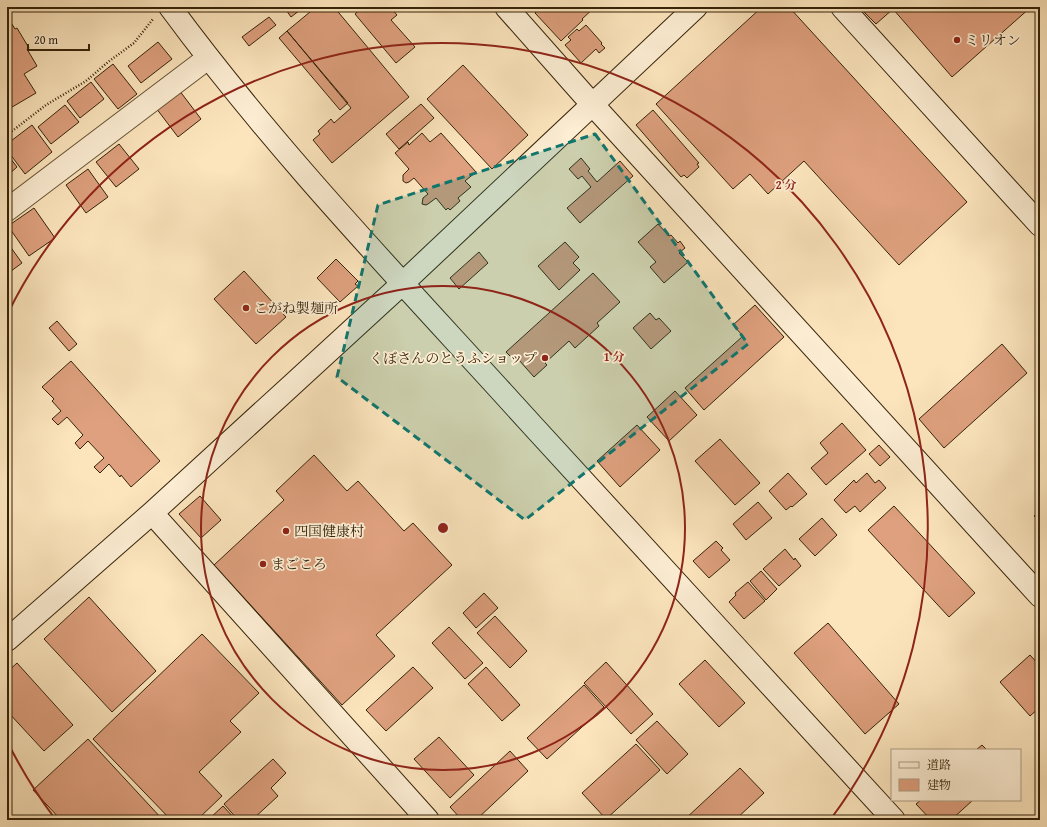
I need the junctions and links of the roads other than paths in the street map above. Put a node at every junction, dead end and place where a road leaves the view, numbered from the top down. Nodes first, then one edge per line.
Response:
1 (506, 7) edge
2 (696, 7) edge
3 (842, 7) edge
4 (162, 12) edge
5 (208, 58) junction
6 (592, 104) junction
7 (7, 210) edge
8 (1040, 225) edge
9 (403, 283) junction
10 (152, 513) junction
11 (1040, 596) edge
12 (7, 640) edge
13 (428, 820) edge
14 (894, 820) edge

1 - 6 street
2 - 6 street
3 - 8 street
4 - 5 street
5 - 7 street
5 - 9 street
6 - 9 street
6 - 11 street
9 - 10 street
9 - 14 street
10 - 12 street
10 - 13 street

